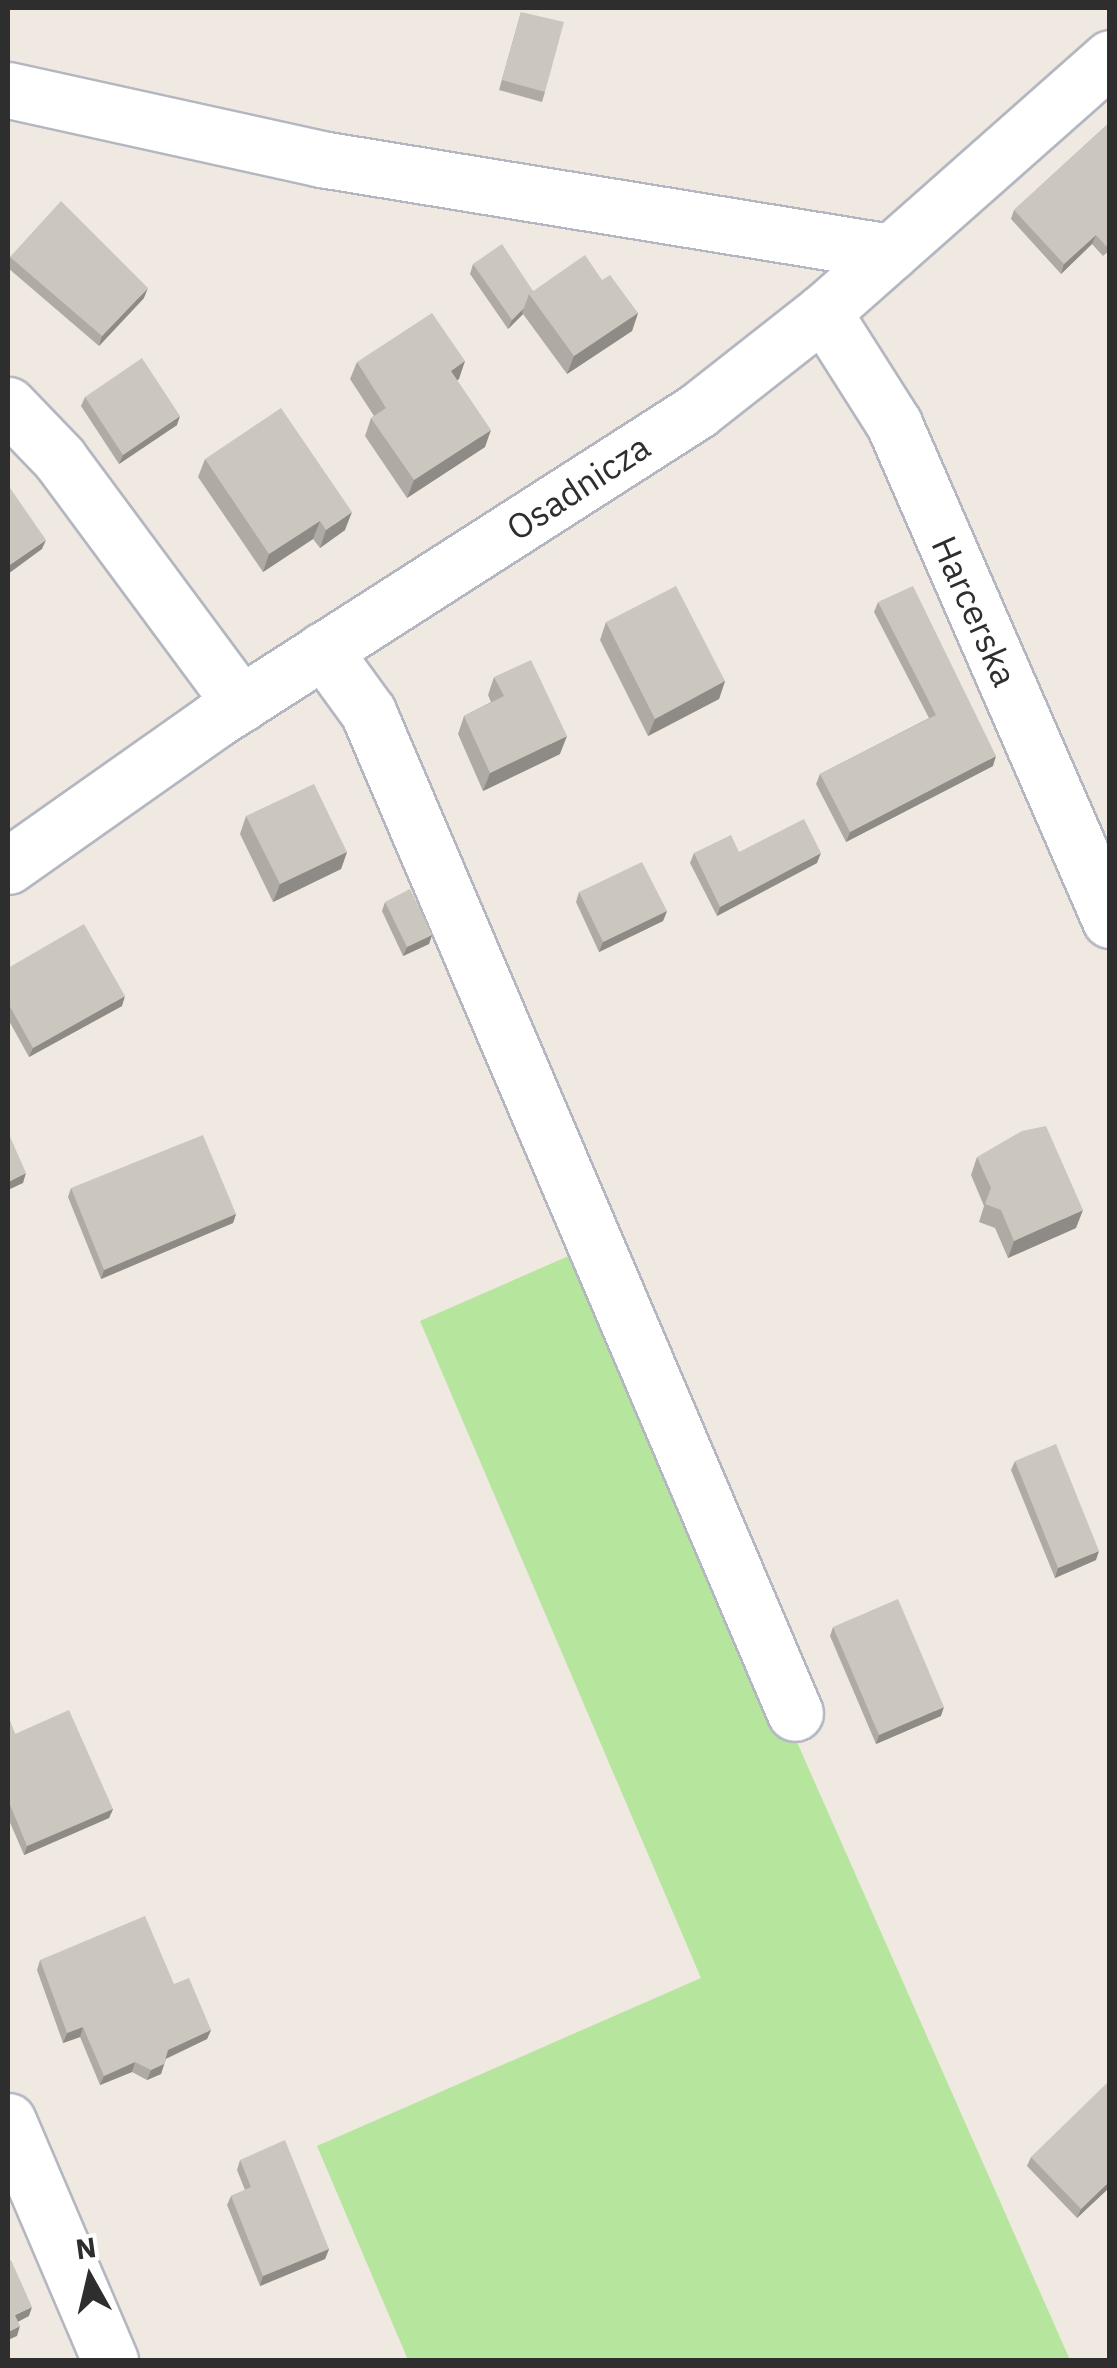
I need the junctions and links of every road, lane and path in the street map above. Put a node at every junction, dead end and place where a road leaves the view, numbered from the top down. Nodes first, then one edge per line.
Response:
1 (1110, 58) edge
2 (8, 90) edge
3 (890, 252) junction
4 (823, 312) junction
5 (8, 405) edge
6 (323, 650) junction
7 (240, 704) junction
8 (8, 866) edge
9 (1110, 920) edge
10 (795, 1713) dead end
11 (8, 2122) edge
12 (110, 2360) edge

1 - 3 street, Osadnicza
2 - 3 street
3 - 4 street, Osadnicza
4 - 6 street, Osadnicza
4 - 9 street, Harcerska
5 - 7 street
6 - 7 street, Osadnicza
6 - 10 street
7 - 8 street, Osadnicza
11 - 12 street

